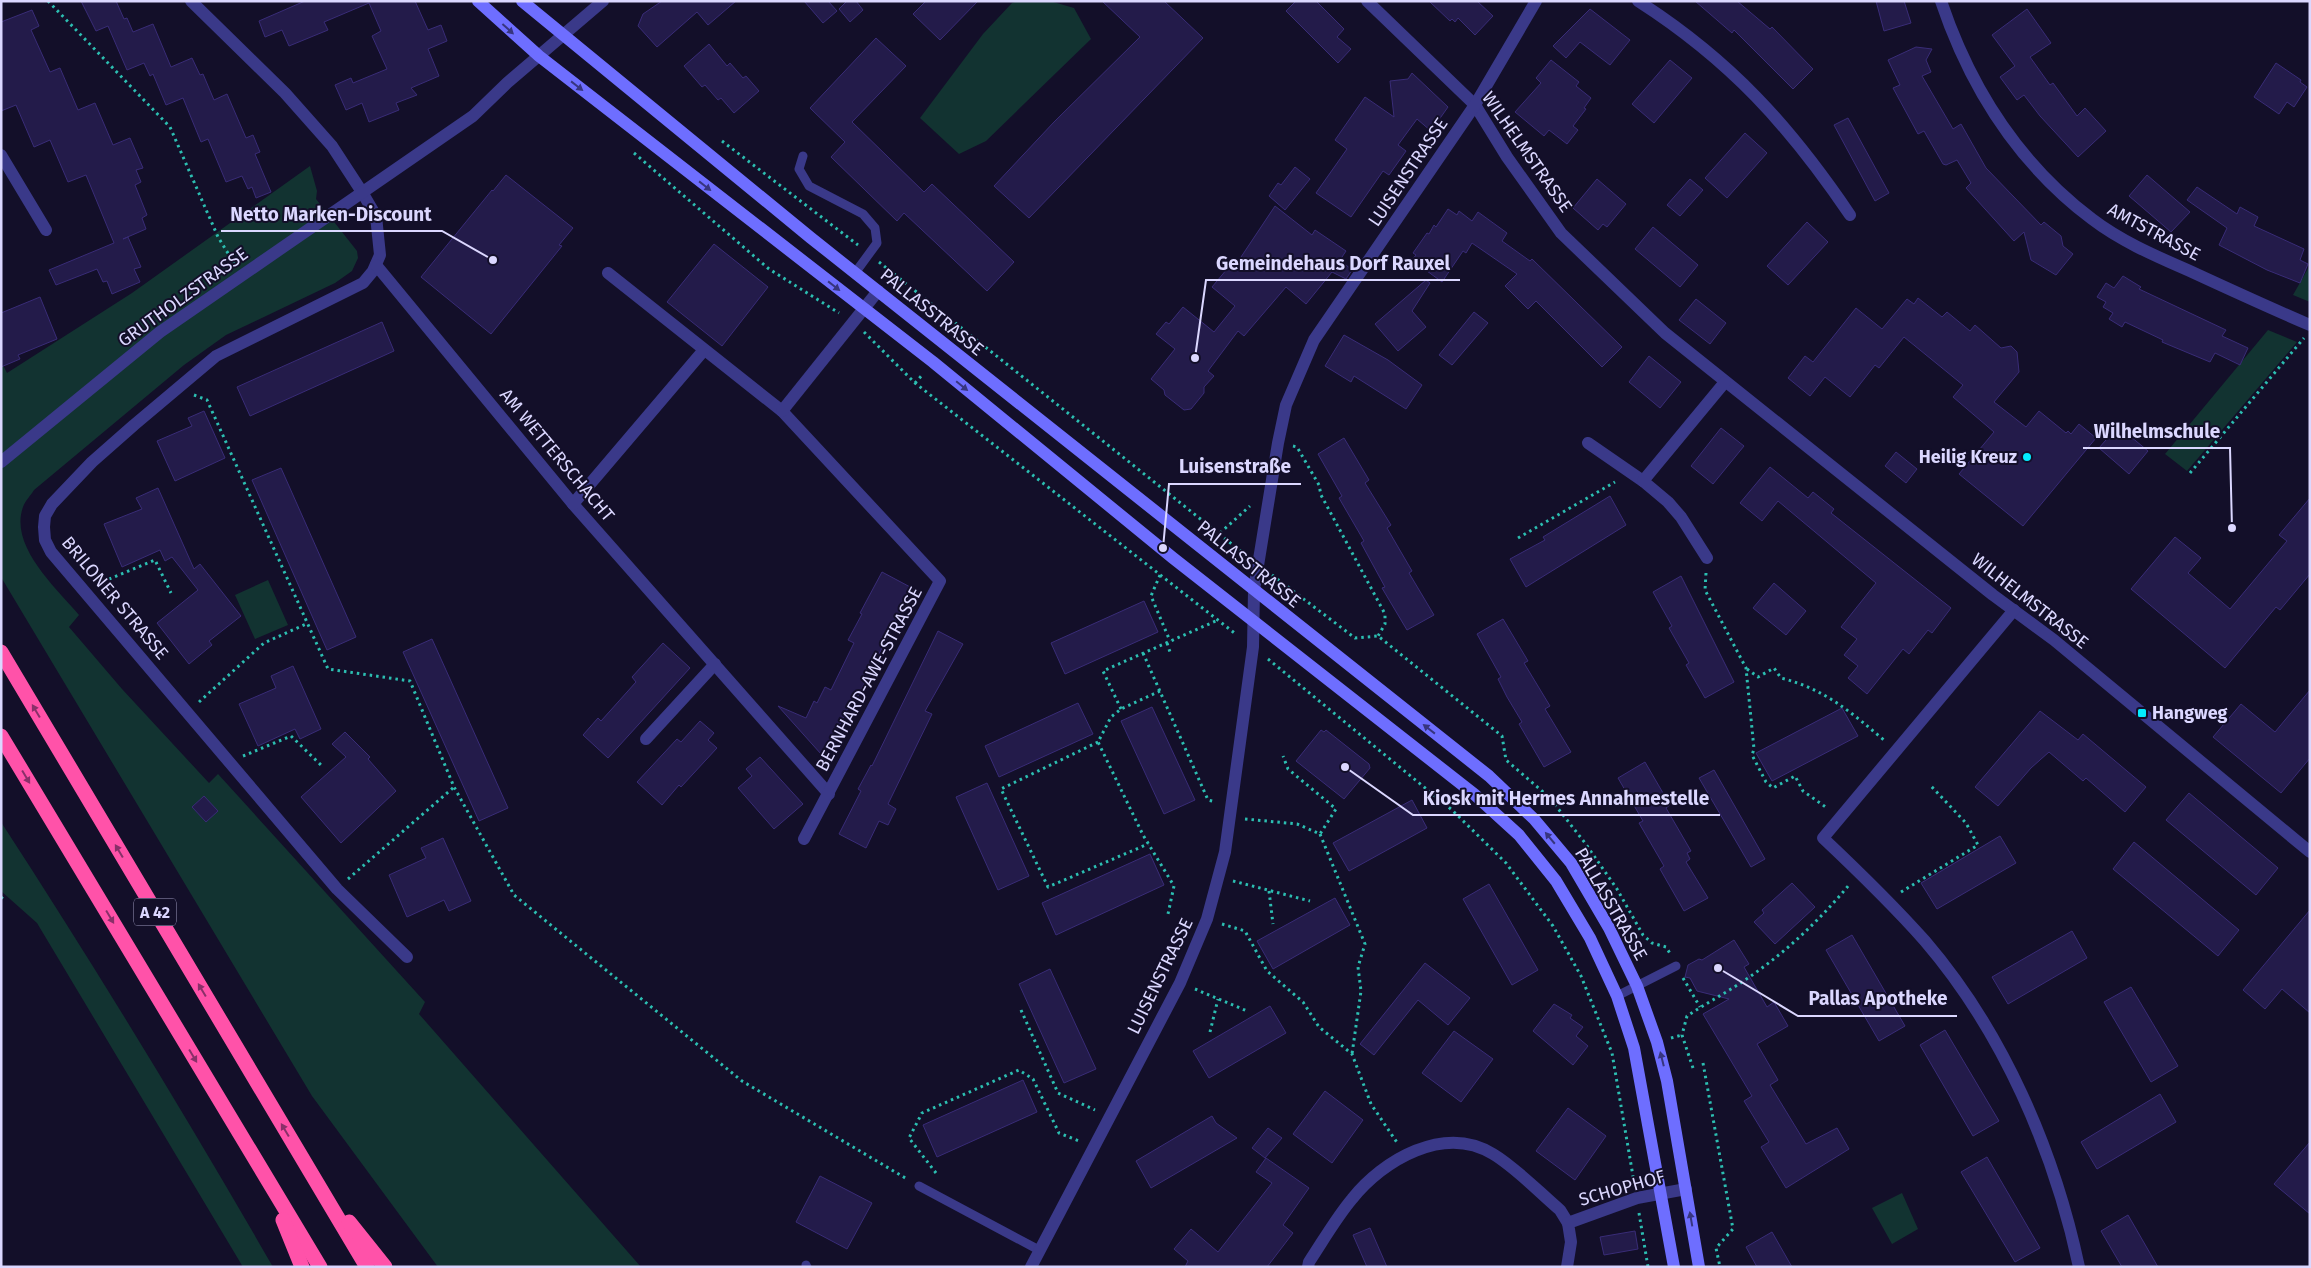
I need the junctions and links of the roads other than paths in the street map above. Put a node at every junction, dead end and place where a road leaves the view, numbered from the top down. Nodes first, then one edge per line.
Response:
1 (191, 1) edge
2 (478, 1) edge
3 (522, 1) edge
4 (603, 1) edge
5 (1367, 1) edge
6 (1536, 1) edge
7 (1638, 1) edge
8 (1941, 1) edge
9 (562, 35) junction
10 (539, 56) junction
11 (1475, 105) junction
12 (1, 155) edge
13 (803, 156) dead end
14 (362, 192) junction
15 (1850, 215) dead end
16 (46, 230) dead end
17 (376, 265) junction
18 (855, 273) junction
19 (608, 274) dead end
20 (878, 291) junction
21 (864, 309) junction
22 (2308, 330) edge
23 (704, 350) junction
24 (1725, 382) junction
25 (782, 411) junction
26 (1588, 443) dead end
27 (1, 462) edge
28 (1643, 481) junction
29 (573, 504) junction
30 (1707, 558) road end
31 (1254, 590) junction
32 (2014, 610) junction
33 (1255, 620) junction
34 (1, 652) edge
35 (715, 664) junction
36 (1, 736) edge
37 (646, 739) dead end
38 (829, 794) junction
39 (804, 839) dead end
40 (2310, 852) edge
41 (407, 957) dead end
42 (1676, 966) dead end
43 (1637, 986) junction
44 (1617, 996) junction
45 (309, 1172) junction
46 (268, 1182) junction
47 (919, 1186) road end
48 (1686, 1189) junction
49 (1661, 1193) junction
50 (1568, 1223) junction
51 (1040, 1250) junction
52 (302, 1267) edge
53 (320, 1267) edge
54 (367, 1267) edge
55 (385, 1267) edge
56 (1031, 1267) edge
57 (1308, 1267) edge
58 (1567, 1267) edge
59 (1674, 1267) edge
60 (1699, 1267) edge
61 (2079, 1267) edge

1 - 14 street
2 -> 10 main road, PALLASSTRASSE
3 - 9 main road, PALLASSTRASSE
4 - 9 street, GRUTHOLZSTRASSE
5 - 11 street, WILHELMSTRASSE
6 - 11 street, LUISENSTRASSE
7 - 15 street
8 - 22 street, AMTSTRASSE
9 - 10 street, GRUTHOLZSTRASSE
9 - 18 main road, PALLASSTRASSE
10 - 14 street, GRUTHOLZSTRASSE
10 -> 21 main road, PALLASSTRASSE
11 - 24 street, WILHELMSTRASSE
11 - 31 street, LUISENSTRASSE
12 - 16 street
13 - 18 lane
14 - 17 street
14 - 27 street, GRUTHOLZSTRASSE
17 - 29 street, AM WETTERSCHACHT
17 - 41 street, BRILONER STRASSE
18 - 20 main road, PALLASSTRASSE
19 - 23 street, BERNHARD-AWE-STRASSE
20 - 21 street
20 - 31 main road, PALLASSTRASSE
21 - 25 street
21 -> 33 main road, PALLASSTRASSE
23 - 25 street, BERNHARD-AWE-STRASSE
23 - 29 street
24 - 28 street
24 - 32 street, WILHELMSTRASSE
25 - 38 street, BERNHARD-AWE-STRASSE
26 - 28 street
28 - 30 street
29 - 35 street, AM WETTERSCHACHT
31 - 33 street, LUISENSTRASSE
43 -> 31 main road, PALLASSTRASSE
32 - 40 street, WILHELMSTRASSE
32 - 61 street
33 - 44 main road, PALLASSTRASSE
33 - 51 street, LUISENSTRASSE
45 -> 34 highway, A 42
35 - 37 street
35 - 38 street, AM WETTERSCHACHT
36 -> 46 highway, A 42
38 - 39 street, BERNHARD-AWE-STRASSE
42 - 43 lane
43 - 44 lane
48 -> 43 main road, PALLASSTRASSE
44 - 49 main road, PALLASSTRASSE
45 - 54 highway, A 42
45 - 55 highway
46 - 52 highway
46 - 53 highway, A 42
47 - 51 lane
48 - 49 street, SCHOPHOF
60 -> 48 main road, PALLASSTRASSE
49 - 50 street, SCHOPHOF
49 - 59 main road, PALLASSTRASSE
50 - 57 street, SCHOPHOF
50 - 58 street, SCHOPHOF
51 - 56 street, LUISENSTRASSE

